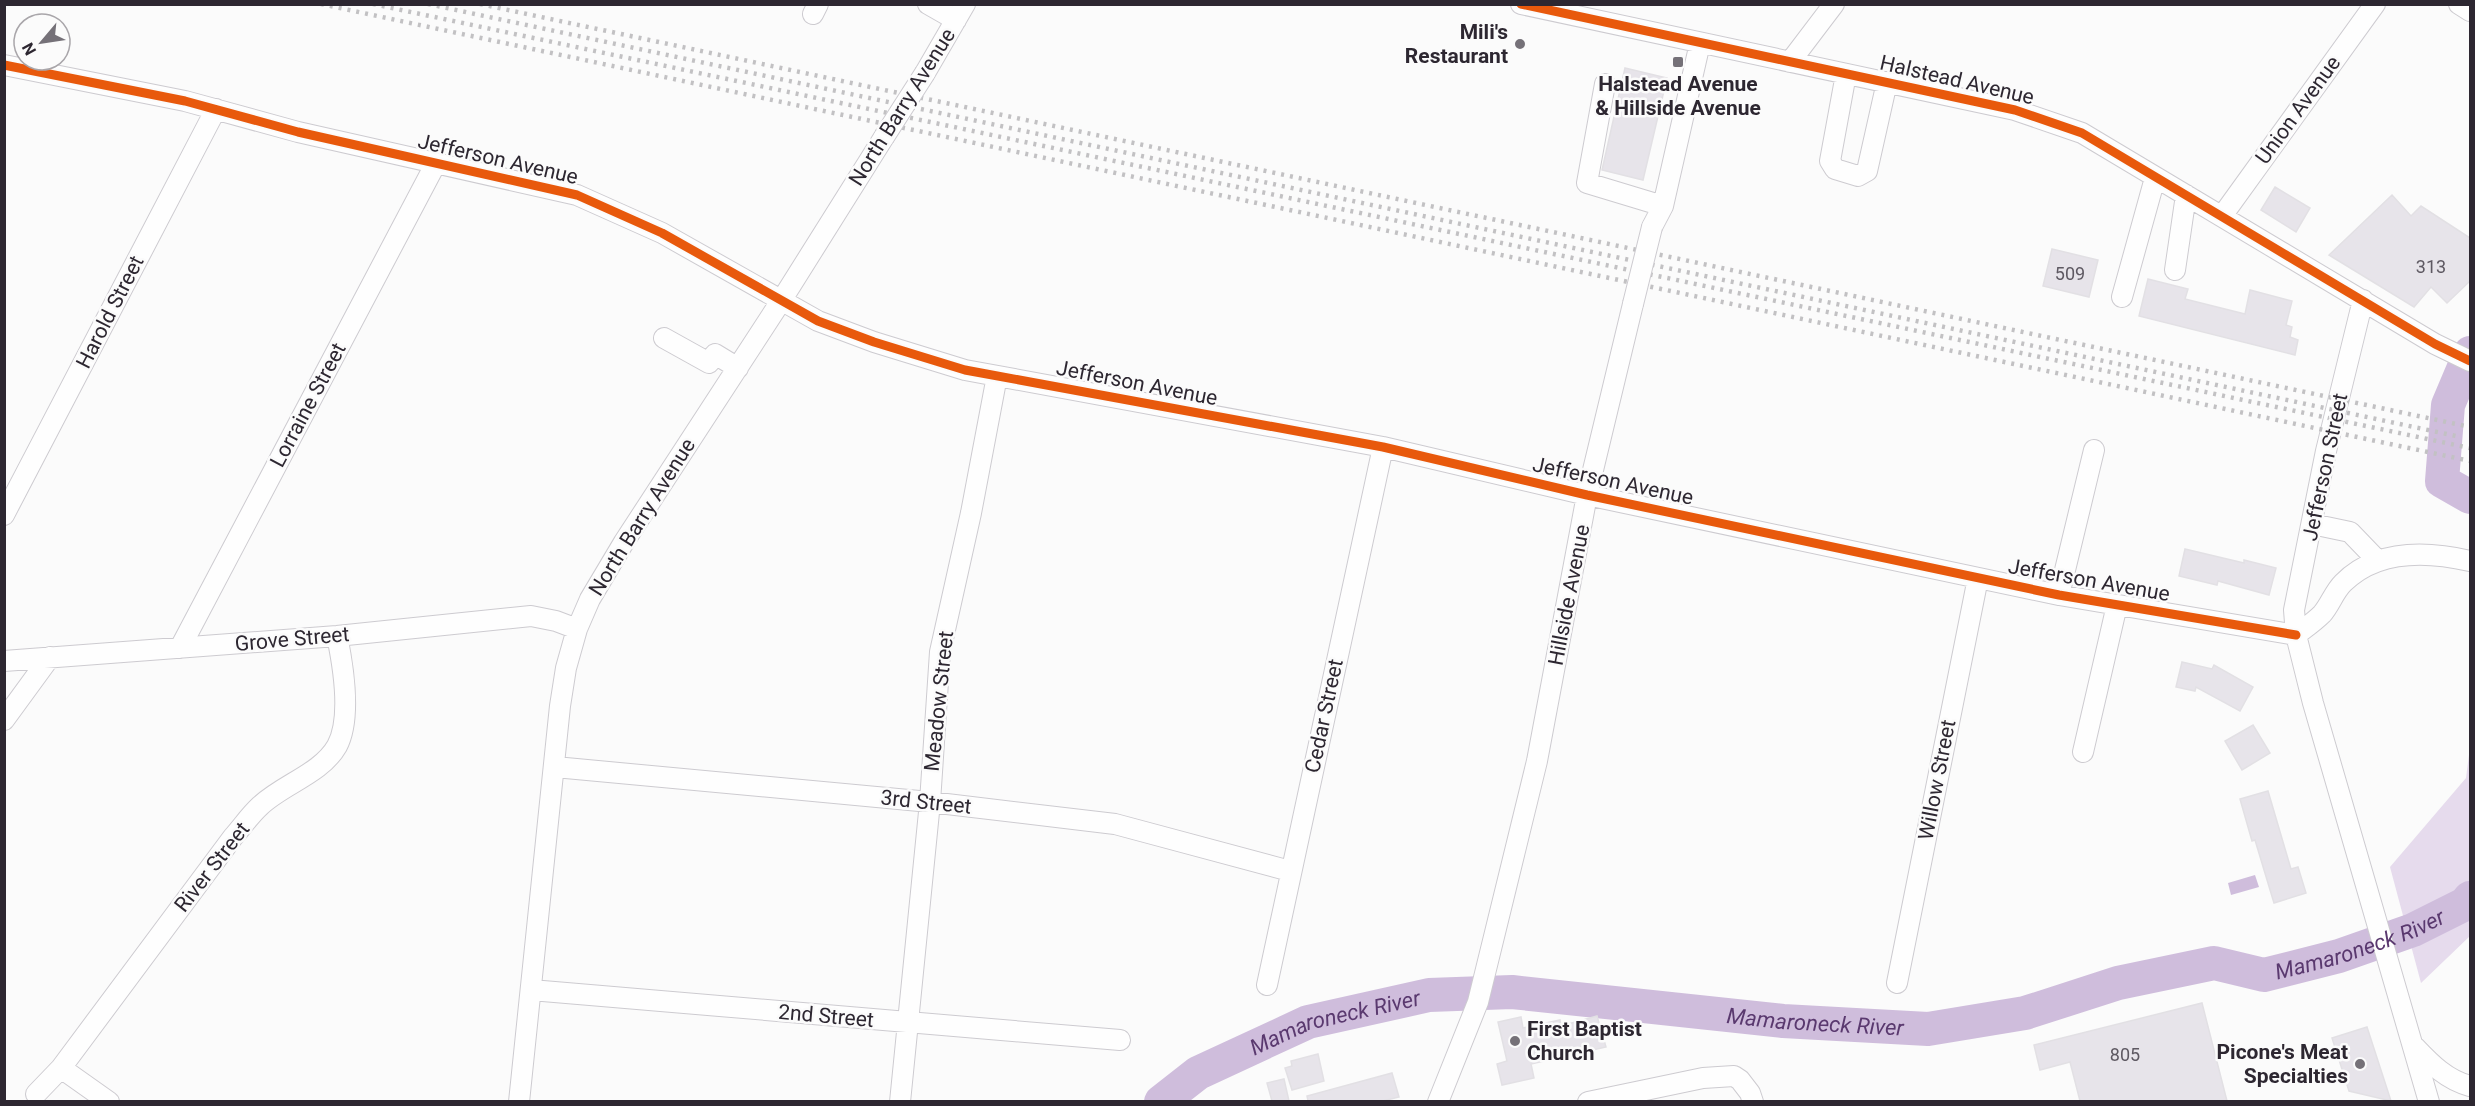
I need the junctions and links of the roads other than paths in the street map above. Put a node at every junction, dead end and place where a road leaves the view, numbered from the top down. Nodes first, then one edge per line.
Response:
1 (928, 4) edge
2 (1521, 4) edge
3 (1834, 4) edge
4 (2374, 4) edge
5 (2459, 4) edge
6 (2470, 11) edge
7 (961, 13) edge
8 (1700, 42) junction
9 (1790, 62) junction
10 (4, 64) edge
11 (1846, 74) junction
12 (1887, 82) junction
13 (1605, 84) dead end
14 (216, 109) junction
15 (436, 163) junction
16 (2155, 178) junction
17 (2186, 195) junction
18 (1663, 207) junction
19 (2222, 216) junction
20 (2175, 270) dead end
21 (2122, 297) dead end
22 (2363, 300) junction
23 (781, 302) junction
24 (664, 338) dead end
25 (2470, 362) edge
26 (738, 368) junction
27 (997, 376) junction
28 (1383, 447) junction
29 (2094, 450) dead end
30 (1587, 495) junction
31 (4, 515) edge
32 (2312, 525) junction
33 (2377, 560) junction
34 (2470, 561) edge
35 (1978, 578) junction
36 (2059, 595) junction
37 (2116, 605) junction
38 (576, 629) junction
39 (2296, 634) junction
40 (337, 636) junction
41 (180, 648) junction
42 (50, 657) junction
43 (4, 661) edge
44 (4, 720) edge
45 (2084, 752) dead end
46 (555, 767) junction
47 (930, 802) junction
48 (1290, 871) junction
49 (1897, 983) dead end
50 (1267, 985) dead end
51 (531, 990) junction
52 (908, 1023) junction
53 (1120, 1040) dead end
54 (2411, 1041) junction
55 (61, 1068) junction
56 (2470, 1086) edge
57 (36, 1094) dead end
58 (109, 1101) edge
59 (519, 1101) edge
60 (900, 1101) edge
61 (1438, 1101) edge
62 (1588, 1101) edge
63 (1753, 1101) edge
64 (2429, 1101) edge

1 - 7 street
2 - 8 street, Halstead Avenue
3 - 9 street
4 - 19 street, Union Avenue
5 - 6 street
7 - 23 street, North Barry Avenue, bridge
8 - 9 street, Halstead Avenue
8 - 18 street, Hillside Avenue
9 - 11 street, Halstead Avenue
10 - 14 street, Jefferson Avenue
11 - 12 street, Halstead Avenue
11 - 12 street
12 - 16 street, Halstead Avenue
13 - 18 street
14 - 15 street, Jefferson Avenue
14 - 31 street, Harold Street
15 - 23 street, Jefferson Avenue
15 - 41 street, Lorraine Street
16 - 17 street, Halstead Avenue
16 - 21 street
17 - 19 street, Halstead Avenue
17 - 20 street
18 - 30 street, Hillside Avenue, bridge
19 - 22 street, Halstead Avenue
22 - 25 street, Halstead Avenue
22 - 32 street, Jefferson Street
23 - 26 street, North Barry Avenue
23 - 27 street, Jefferson Avenue
24 - 26 street
26 - 38 street, North Barry Avenue
27 - 28 street, Jefferson Avenue
27 - 47 street, Meadow Street
28 - 30 street, Jefferson Avenue
28 - 48 street, Cedar Street
29 - 36 street
30 - 35 street, Jefferson Avenue
30 - 61 street, Hillside Avenue
32 - 33 street
32 - 39 street, Jefferson Street
33 - 34 street
33 - 39 street
35 - 36 street, Jefferson Avenue
35 - 49 street, Willow Street
36 - 37 street, Jefferson Avenue
37 - 39 street, Jefferson Avenue
37 - 45 street
38 - 40 street, Grove Street
38 - 46 street, North Barry Avenue
39 - 54 street
40 - 41 street, Grove Street
40 - 55 street, River Street
41 - 42 street, Grove Street
42 - 43 street, Grove Street
42 - 44 street
46 - 47 street, 3rd Street
46 - 51 street, North Barry Avenue
47 - 48 street, 3rd Street
47 - 52 street, Meadow Street
48 - 50 street, Cedar Street
51 - 52 street, 2nd Street
51 - 59 street, North Barry Avenue
52 - 53 street, 2nd Street
52 - 60 street, Meadow Street
54 - 56 street
54 - 64 street
55 - 57 street, River Street
55 - 58 street
62 - 63 street

